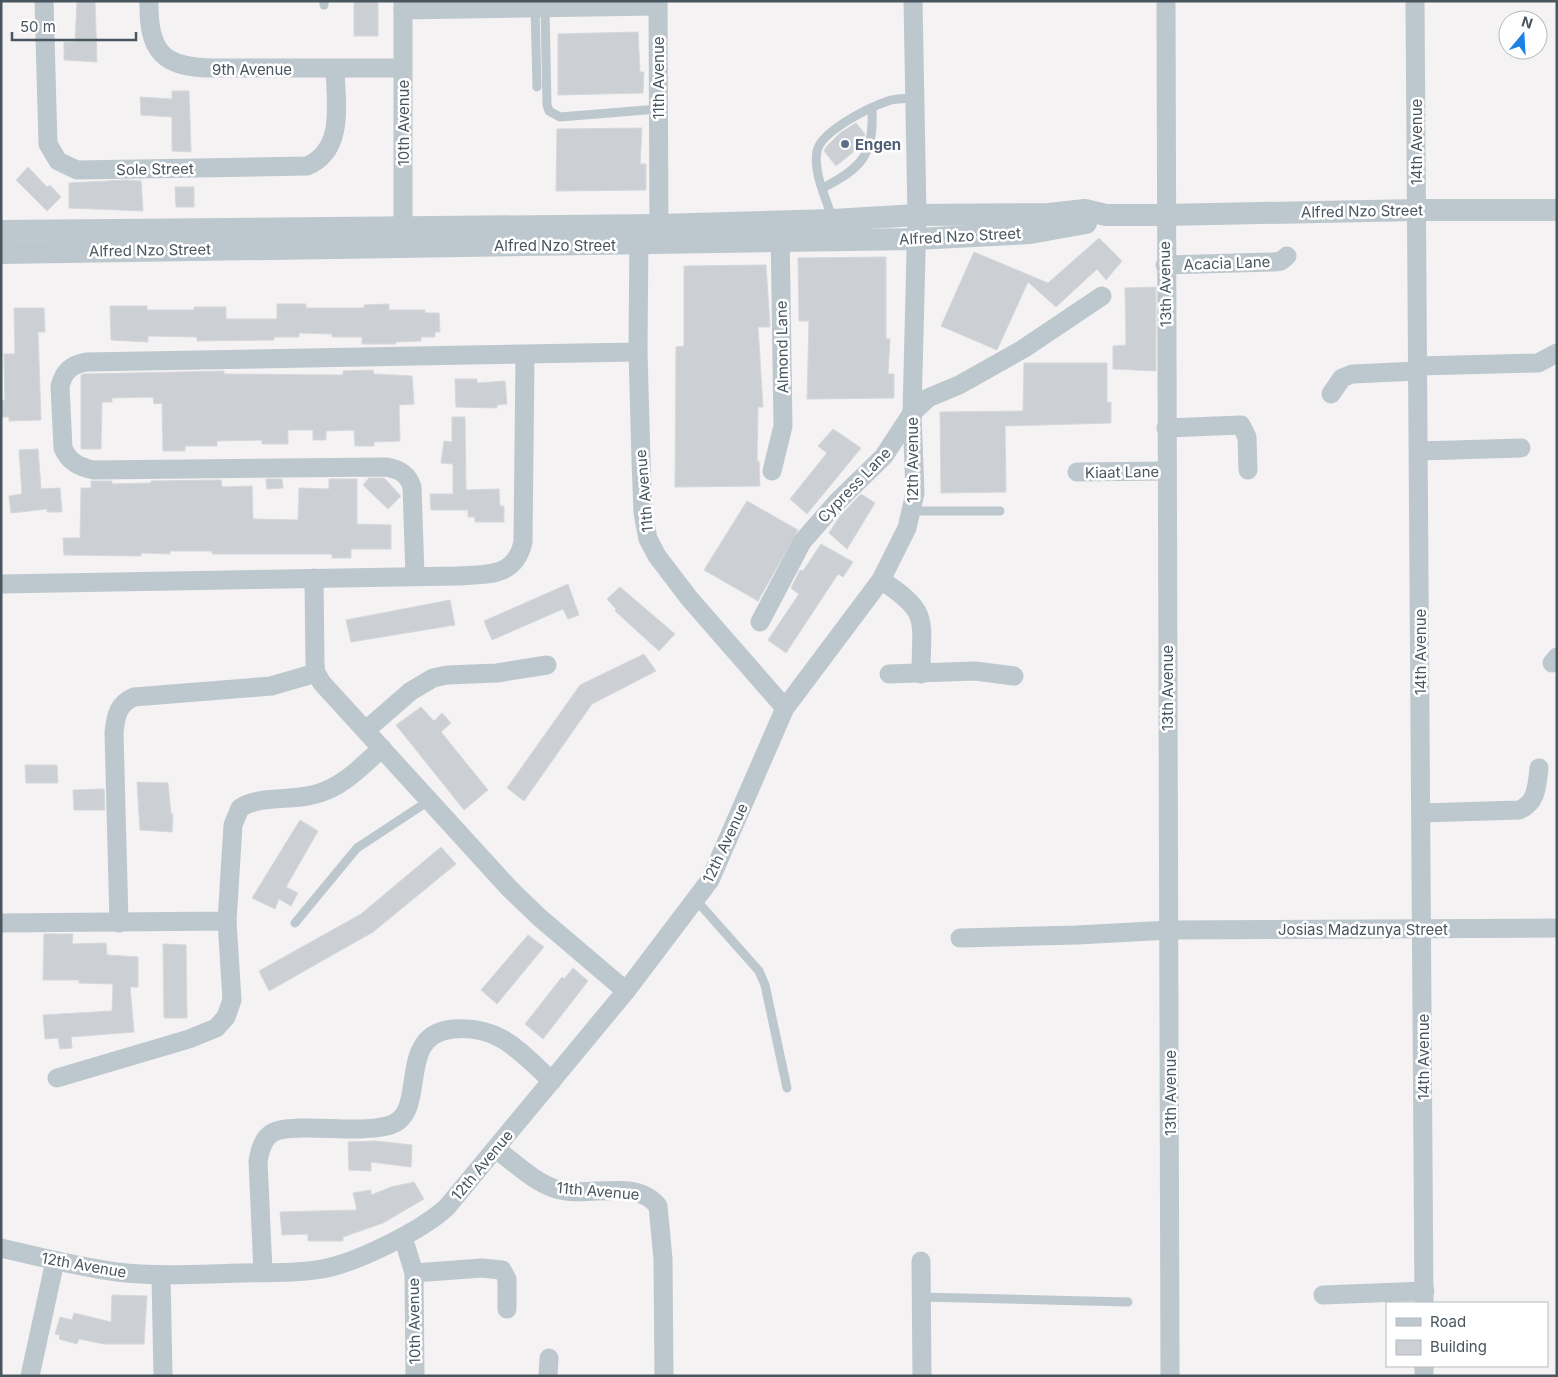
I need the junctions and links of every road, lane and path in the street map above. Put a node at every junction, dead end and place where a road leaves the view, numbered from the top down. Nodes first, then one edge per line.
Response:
1 (44, 1) edge
2 (150, 1) edge
3 (913, 1) edge
4 (1166, 1) edge
5 (1415, 1) edge
6 (658, 3) edge
7 (404, 6) edge
8 (540, 8) junction
9 (403, 68) junction
10 (335, 69) junction
11 (537, 87) dead end
12 (915, 98) junction
13 (872, 108) junction
14 (658, 109) junction
15 (823, 188) junction
16 (1417, 210) junction
17 (1557, 210) edge
18 (917, 215) junction
19 (1106, 215) junction
20 (1164, 215) junction
21 (1, 231) edge
22 (832, 231) junction
23 (780, 232) junction
24 (649, 235) junction
25 (403, 236) junction
26 (916, 239) junction
27 (1, 253) edge
28 (1287, 256) dead end
29 (1165, 265) junction
30 (1102, 296) dead end
31 (638, 352) junction
32 (1557, 353) edge
33 (525, 355) junction
34 (1418, 369) junction
35 (1331, 394) dead end
36 (912, 413) junction
37 (1166, 428) junction
38 (1521, 448) dead end
39 (1419, 451) junction
40 (1248, 470) dead end
41 (772, 472) dead end
42 (1077, 472) dead end
43 (1167, 472) junction
44 (1000, 510) dead end
45 (912, 511) junction
46 (415, 575) junction
47 (314, 578) junction
48 (881, 580) junction
49 (1, 584) edge
50 (760, 622) dead end
51 (547, 665) dead end
52 (316, 674) junction
53 (889, 674) dead end
54 (921, 674) junction
55 (1014, 676) dead end
56 (785, 708) junction
57 (366, 730) junction
58 (382, 748) junction
59 (1539, 768) dead end
60 (430, 800) junction
61 (1421, 813) junction
62 (696, 900) junction
63 (226, 922) junction
64 (1, 923) edge
65 (119, 923) junction
66 (295, 923) dead end
67 (1557, 928) edge
68 (1422, 929) junction
69 (1170, 930) junction
70 (960, 938) dead end
71 (626, 991) junction
72 (57, 1078) dead end
73 (552, 1081) junction
74 (787, 1088) dead end
75 (496, 1149) junction
76 (403, 1237) junction
77 (1, 1248) edge
78 (55, 1261) junction
79 (921, 1261) dead end
80 (263, 1272) junction
81 (414, 1273) junction
82 (161, 1275) junction
83 (1323, 1295) dead end
84 (921, 1297) junction
85 (1424, 1297) edge
86 (1128, 1302) dead end
87 (507, 1309) dead end
88 (30, 1376) edge
89 (163, 1376) edge
90 (415, 1376) edge
91 (664, 1376) edge
92 (922, 1376) edge
93 (1170, 1376) edge

1 - 10 street, Sole Street
2 - 10 street, 9th Avenue
3 - 12 street, 12th Avenue
4 - 20 street, 13th Avenue
5 - 16 street, 14th Avenue
6 - 8 street
6 - 14 street, 11th Avenue
7 - 8 street
7 - 9 street, 10th Avenue
8 - 11 lane
8 - 14 lane
9 - 10 street, 9th Avenue
9 - 25 street, 10th Avenue
12 - 13 lane
12 - 18 street, 12th Avenue
13 - 15 lane
13 - 15 lane
14 - 24 street, 11th Avenue
15 - 22 lane
16 - 17 street, Alfred Nzo Street
16 - 20 street, Alfred Nzo Street
16 - 34 street, 14th Avenue
18 - 19 street, Alfred Nzo Street
18 - 22 street, Alfred Nzo Street
18 - 26 street, 12th Avenue
19 - 20 street, Alfred Nzo Street
19 - 26 street, Alfred Nzo Street
20 - 29 street, 13th Avenue
21 - 25 street, Alfred Nzo Street
22 - 23 street, Alfred Nzo Street
22 - 26 street, Alfred Nzo Street
23 - 24 street, Alfred Nzo Street
23 - 41 street, Almond Lane
24 - 25 street, Alfred Nzo Street
24 - 31 street, 11th Avenue
25 - 27 street, Alfred Nzo Street
26 - 36 street, 12th Avenue
28 - 29 street, Acacia Lane
29 - 37 street, 13th Avenue
30 - 36 street, Cypress Lane
31 - 33 street
31 - 56 street, 11th Avenue
32 - 34 street
33 - 46 street
33 - 46 street
34 - 35 street
34 - 39 street, 14th Avenue
36 - 45 street, 12th Avenue
36 - 50 street, Cypress Lane
37 - 40 street
37 - 43 street, 13th Avenue
38 - 39 street
39 - 61 street, 14th Avenue
42 - 43 street, Kiaat Lane
43 - 69 street, 13th Avenue
44 - 45 lane
45 - 48 street, 12th Avenue
46 - 47 street
47 - 49 street
47 - 52 street
48 - 54 street
48 - 56 street, 12th Avenue
51 - 57 street
52 - 57 street
52 - 65 street
53 - 54 street
54 - 55 street
56 - 62 street, 12th Avenue
57 - 58 street
58 - 60 street
58 - 63 street
59 - 61 street
60 - 66 lane
60 - 71 street
61 - 68 street, 14th Avenue
62 - 71 street, 12th Avenue
62 - 74 lane
63 - 65 street
63 - 72 street
64 - 65 street
67 - 68 street, Josias Madzunya Street
68 - 69 street, Josias Madzunya Street
68 - 85 street, 14th Avenue
69 - 70 street, Josias Madzunya Street
69 - 93 street, 13th Avenue
71 - 73 street, 12th Avenue
73 - 75 street, 12th Avenue
73 - 80 street
75 - 76 street, 12th Avenue
75 - 91 street, 11th Avenue
76 - 80 street, 12th Avenue
76 - 81 street, 10th Avenue
77 - 78 street, 12th Avenue
78 - 82 street, 12th Avenue
78 - 88 street
79 - 84 street
80 - 82 street, 12th Avenue
81 - 87 street
81 - 90 street, 10th Avenue
82 - 89 street
83 - 85 street
84 - 86 lane
84 - 92 street

